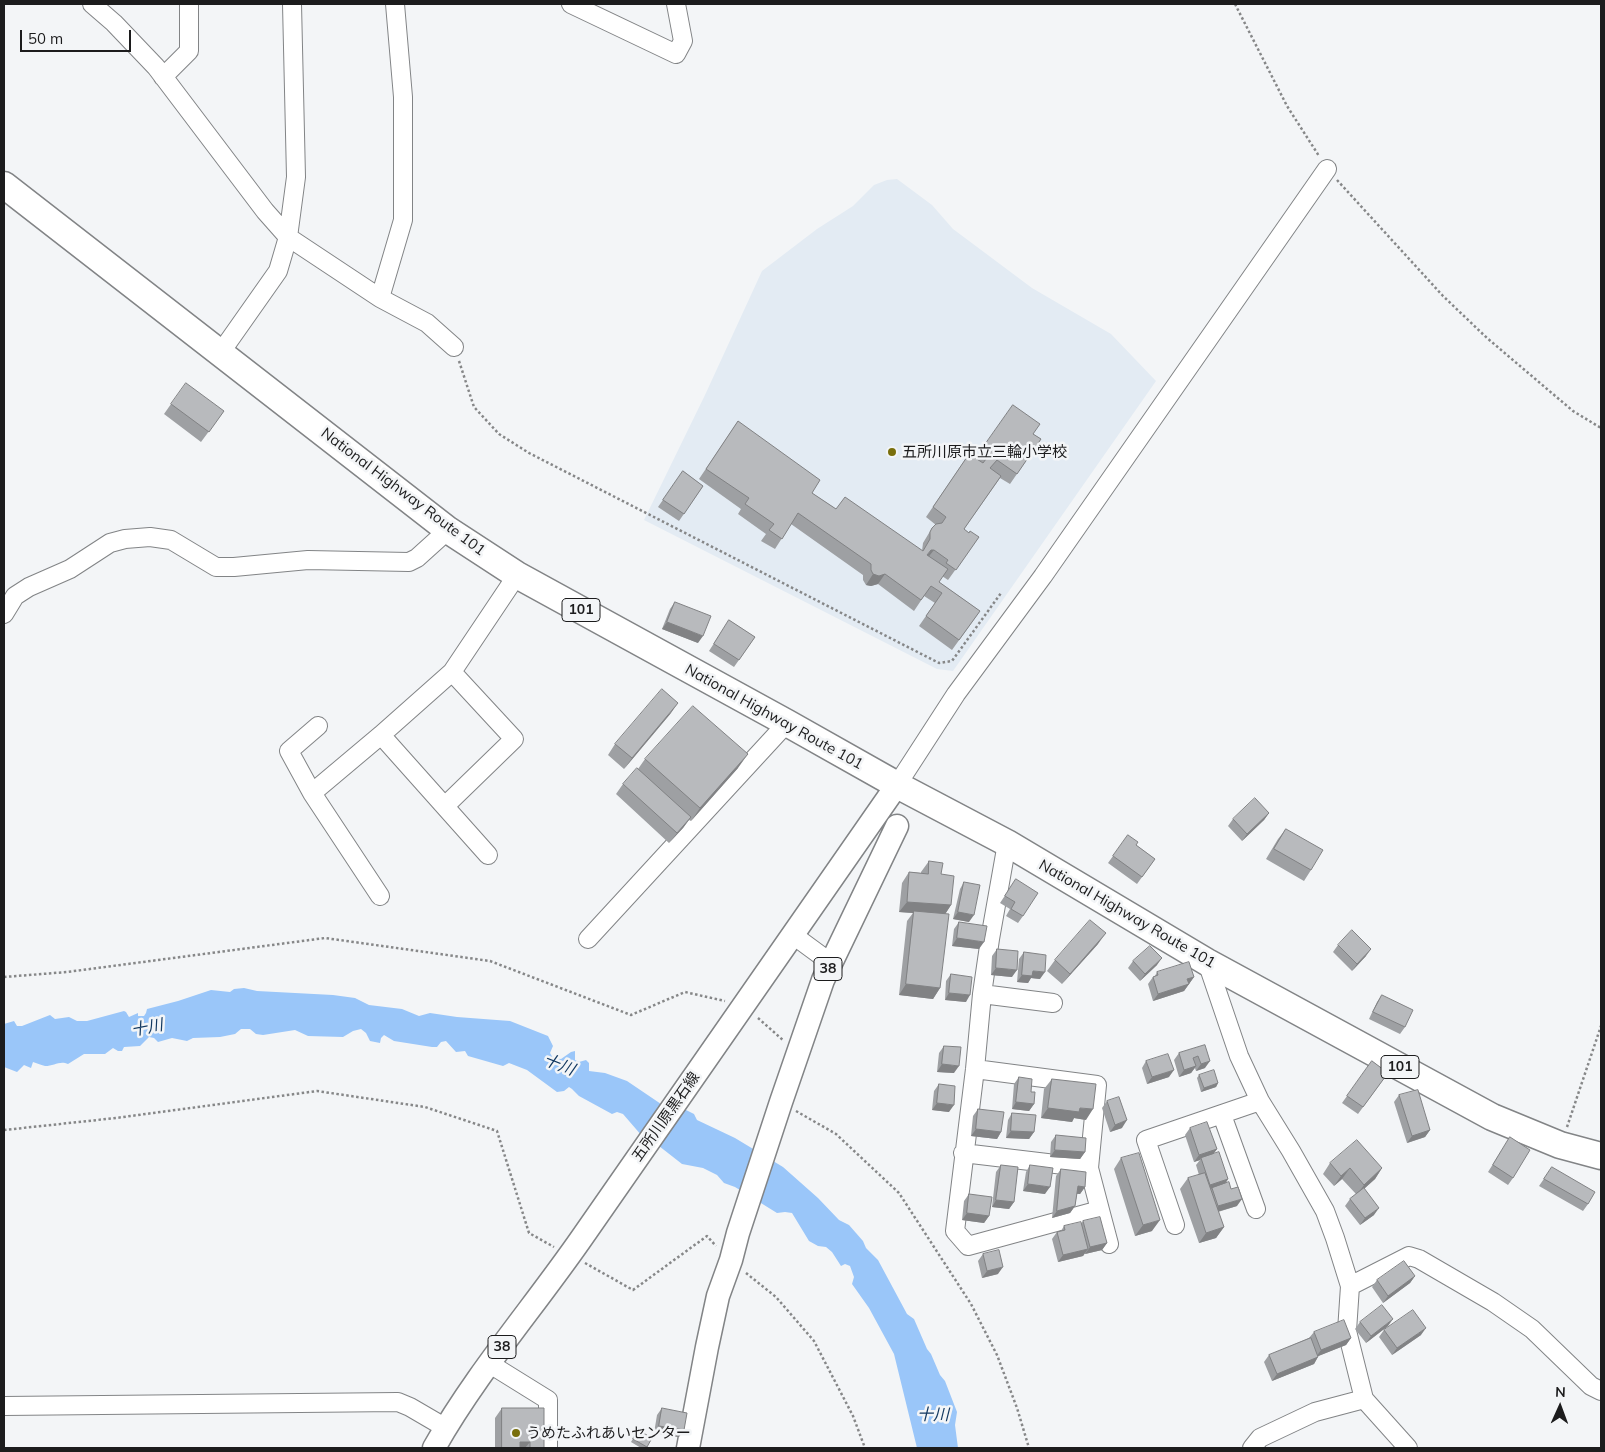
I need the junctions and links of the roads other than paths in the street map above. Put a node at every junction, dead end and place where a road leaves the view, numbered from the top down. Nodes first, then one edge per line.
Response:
1 (92, 4) edge
2 (189, 4) edge
3 (292, 4) edge
4 (395, 4) edge
5 (571, 4) edge
6 (676, 4) edge
7 (163, 76) junction
8 (1327, 169) road end
9 (4, 185) edge
10 (288, 237) junction
11 (380, 298) junction
12 (454, 348) road end
13 (221, 352) junction
14 (448, 530) junction
15 (517, 575) junction
16 (4, 614) edge
17 (452, 672) junction
18 (787, 723) junction
19 (318, 726) dead end
20 (381, 735) junction
21 (897, 785) junction
22 (312, 793) junction
23 (445, 806) junction
24 (897, 826) dead end
25 (1007, 843) junction
26 (488, 854) dead end
27 (380, 896) dead end
28 (793, 935) junction
29 (588, 940) dead end
30 (1207, 962) junction
31 (831, 963) junction
32 (982, 994) junction
33 (1053, 1004) dead end
34 (974, 1069) junction
35 (1260, 1101) junction
36 (1222, 1115) junction
37 (963, 1153) junction
38 (1601, 1156) edge
39 (1089, 1168) junction
40 (1256, 1209) dead end
41 (1100, 1210) junction
42 (1175, 1225) dead end
43 (1109, 1244) edge
44 (1350, 1286) junction
45 (490, 1364) junction
46 (1601, 1391) edge
47 (1364, 1399) junction
48 (4, 1406) edge
49 (446, 1428) junction
50 (434, 1448) edge
51 (548, 1448) edge
52 (688, 1448) edge
53 (1252, 1448) edge
54 (1408, 1448) edge

1 - 7 street
2 - 7 street
3 - 10 street
4 - 11 street
5 - 6 street
7 - 10 street
8 - 21 street
9 - 13 highway, National Highway Route 101 / 101
10 - 11 street
10 - 13 street
11 - 12 street
13 - 14 highway, National Highway Route 101 / 101
14 - 15 highway, National Highway Route 101 / 101
14 - 16 street
15 - 17 street
15 - 18 highway, National Highway Route 101 / 101
17 - 20 street
17 - 23 street
18 - 21 highway, National Highway Route 101 / 101
18 - 29 street
19 - 22 street
20 - 22 street
20 - 23 street
21 - 25 highway, National Highway Route 101 / 101
21 - 28 main road, 五所川原黒石線 / 38
22 - 27 street
23 - 26 street
24 - 31 main road, 38
25 - 30 highway, National Highway Route 101 / 101
25 - 32 street
28 - 31 street
28 - 45 main road, 五所川原黒石線 / 38
30 - 35 street
30 - 38 highway, National Highway Route 101 / 101
31 - 52 main road, 38
32 - 33 street
32 - 34 street
34 - 37 street
34 - 39 street
35 - 36 street
35 - 44 street
36 - 40 street
36 - 42 street
37 - 39 street
37 - 41 street
39 - 41 street
41 - 43 street
44 - 46 street
44 - 47 street
45 - 49 main road, 五所川原黒石線 / 38
45 - 51 street
47 - 53 street
47 - 54 street
48 - 49 street
49 - 50 main road, 五所川原黒石線 / 38

